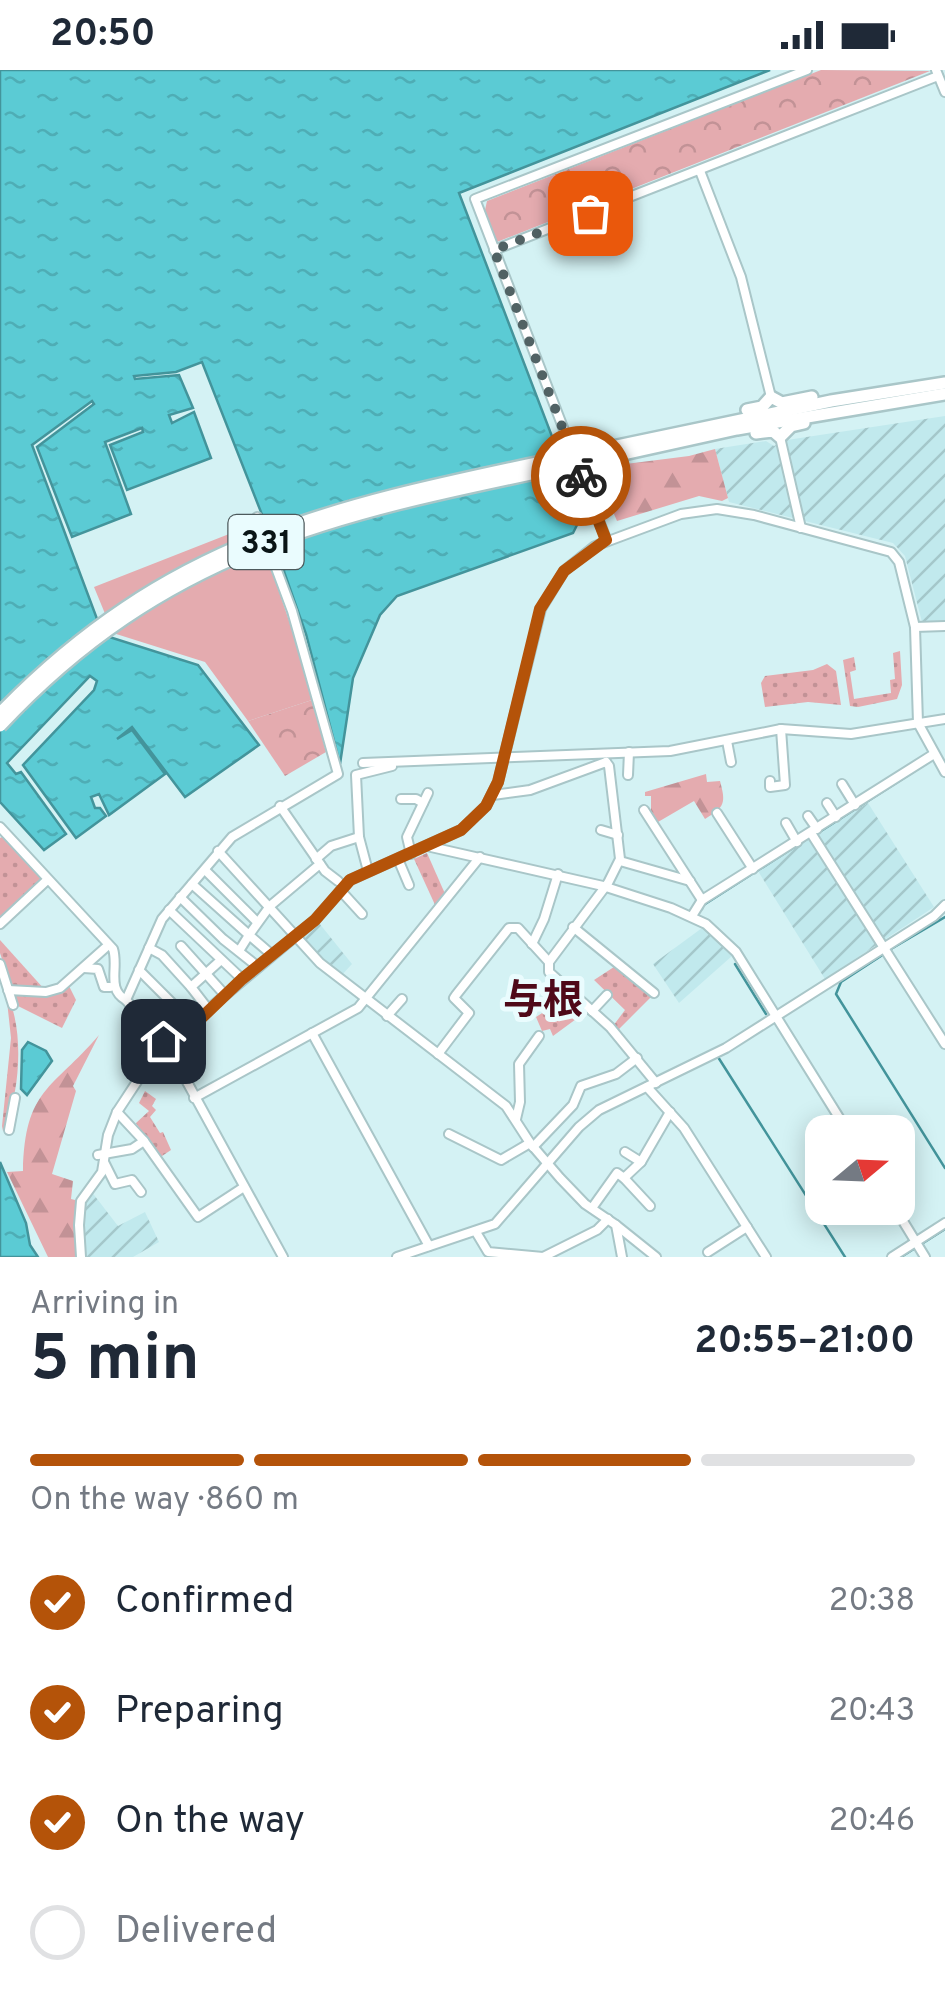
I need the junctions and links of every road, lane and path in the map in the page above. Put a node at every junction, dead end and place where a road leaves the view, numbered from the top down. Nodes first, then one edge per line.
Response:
1 (807, 70) edge
2 (937, 73) edge
3 (945, 92) edge
4 (700, 171) junction
5 (494, 250) junction
6 (945, 383) edge
7 (894, 390) junction
8 (771, 397) junction
9 (945, 397) edge
10 (780, 437) junction
11 (667, 440) junction
12 (581, 459) junction
13 (256, 517) dead end
14 (801, 528) junction
15 (606, 540) junction
16 (945, 626) edge
17 (915, 627) junction
18 (0, 714) edge
19 (945, 718) edge
20 (918, 723) junction
21 (0, 726) edge
22 (781, 729) junction
23 (727, 741) junction
24 (630, 752) junction
25 (934, 754) junction
26 (505, 756) junction
27 (606, 757) junction
28 (731, 762) dead end
29 (363, 763) dead end
30 (392, 766) dead end
31 (945, 772) edge
32 (628, 775) dead end
33 (770, 782) dead end
34 (842, 784) dead end
35 (428, 793) dead end
36 (494, 795) junction
37 (401, 800) dead end
38 (422, 802) junction
39 (827, 803) dead end
40 (856, 805) junction
41 (280, 806) junction
42 (644, 810) dead end
43 (718, 812) dead end
44 (808, 816) dead end
45 (836, 817) junction
46 (786, 823) dead end
47 (0, 827) edge
48 (601, 830) dead end
49 (814, 831) junction
50 (618, 835) junction
51 (359, 837) junction
52 (451, 837) junction
53 (797, 842) junction
54 (429, 847) junction
55 (218, 852) junction
56 (410, 854) junction
57 (463, 854) junction
58 (480, 856) junction
59 (398, 858) junction
60 (620, 861) junction
61 (318, 862) junction
62 (753, 869) junction
63 (205, 870) junction
64 (368, 871) junction
65 (558, 874) junction
66 (45, 882) dead end
67 (690, 882) junction
68 (192, 884) junction
69 (409, 885) dead end
70 (339, 886) junction
71 (603, 886) junction
72 (180, 897) junction
73 (702, 900) junction
74 (270, 906) junction
75 (944, 908) edge
76 (169, 910) junction
77 (362, 914) dead end
78 (692, 916) junction
79 (256, 922) junction
80 (0, 924) edge
81 (573, 928) junction
82 (249, 935) junction
83 (295, 936) junction
84 (532, 944) junction
85 (181, 946) dead end
86 (105, 948) dead end
87 (149, 948) junction
88 (884, 948) junction
89 (239, 951) junction
90 (271, 954) junction
91 (221, 960) junction
92 (549, 962) junction
93 (0, 964) edge
94 (257, 966) junction
95 (84, 968) junction
96 (139, 970) junction
97 (206, 974) junction
98 (242, 979) junction
99 (110, 986) dead end
100 (191, 987) junction
101 (8, 990) junction
102 (654, 993) dead end
103 (225, 995) junction
104 (606, 995) dead end
105 (402, 999) dead end
106 (126, 1000) junction
107 (365, 1000) junction
108 (14, 1004) dead end
109 (208, 1009) junction
110 (592, 1011) junction
111 (387, 1016) junction
112 (776, 1017) junction
113 (192, 1023) junction
114 (312, 1033) junction
115 (539, 1036) dead end
116 (945, 1044) edge
117 (169, 1049) junction
118 (438, 1054) junction
119 (637, 1058) junction
120 (652, 1085) junction
121 (15, 1098) dead end
122 (194, 1098) junction
123 (116, 1112) junction
124 (670, 1112) junction
125 (837, 1115) edge
126 (516, 1119) junction
127 (9, 1130) dead end
128 (535, 1130) dead end
129 (450, 1134) dead end
130 (144, 1141) junction
131 (530, 1142) junction
132 (625, 1152) dead end
133 (102, 1157) junction
134 (548, 1162) junction
135 (640, 1162) junction
136 (624, 1178) junction
137 (244, 1187) junction
138 (141, 1192) dead end
139 (650, 1206) dead end
140 (592, 1208) junction
141 (608, 1219) junction
142 (945, 1223) edge
143 (616, 1225) junction
144 (905, 1225) edge
145 (747, 1227) junction
146 (476, 1232) junction
147 (916, 1242) junction
148 (429, 1246) junction
149 (708, 1252) dead end
150 (488, 1254) edge
151 (520, 1256) edge
152 (661, 1256) edge
153 (81, 1257) edge
154 (283, 1257) edge
155 (397, 1257) edge
156 (622, 1257) edge
157 (766, 1257) edge
158 (892, 1257) edge
159 (926, 1257) edge

1 - 5 street
2 - 3 street
2 - 4 street
4 - 5 street
4 - 8 street
5 - 15 street
6 - 7 highway, 331
7 - 8 highway
7 - 11 highway, 331
8 - 11 highway
9 - 10 highway
9 - 11 highway, 331
10 - 11 highway
10 - 14 street
11 - 12 highway, 331
12 - 18 highway, 331, bridge
12 - 21 highway, 331, bridge
13 - 41 street
14 - 15 street
14 - 17 street
15 - 26 street
16 - 17 street
17 - 20 street
19 - 20 street
20 - 22 street
20 - 25 street
22 - 23 street
22 - 33 street
23 - 24 street
23 - 28 street
24 - 27 street
24 - 32 street
25 - 31 street
25 - 40 street
26 - 27 street
26 - 29 street
26 - 36 street
27 - 36 street
27 - 50 street
30 - 51 street
34 - 40 street
35 - 38 street
36 - 52 street
37 - 38 street
38 - 56 street
39 - 45 street
40 - 45 street
41 - 55 street
41 - 61 street
42 - 67 street
43 - 62 street
44 - 49 street
45 - 49 street
46 - 53 street
47 - 106 street
48 - 50 street
49 - 53 street
49 - 88 street
50 - 60 street
51 - 61 street
51 - 64 street
52 - 54 street
52 - 57 street
53 - 62 street
54 - 56 street
54 - 57 street
55 - 63 street
55 - 74 street
56 - 59 street
57 - 58 street
58 - 65 street
58 - 107 street
59 - 64 street
59 - 69 street
60 - 67 street
60 - 71 street
61 - 70 street
61 - 74 street
62 - 73 street
63 - 68 street
63 - 79 street
64 - 70 street
65 - 71 street
65 - 84 street
66 - 80 street
67 - 73 street
68 - 72 street
68 - 82 street
70 - 77 street
70 - 83 street
71 - 78 street
71 - 81 street
72 - 76 street
72 - 89 street
73 - 78 street
74 - 79 street
74 - 83 street
75 - 88 street
76 - 87 street
76 - 91 street
78 - 112 street
79 - 82 street
81 - 92 street
81 - 102 street
82 - 89 street
82 - 90 street
83 - 90 street
83 - 107 street
84 - 92 street
84 - 118 street
85 - 97 street
86 - 95 street
87 - 96 street
87 - 100 street
88 - 112 street
88 - 116 street
89 - 94 street
90 - 94 street
91 - 97 street
91 - 98 street
92 - 110 street
93 - 101 street
94 - 98 street
95 - 99 street
95 - 101 street
96 - 106 street
96 - 113 street
97 - 100 street
97 - 103 street
98 - 103 street
100 - 109 street
101 - 108 street
103 - 109 street
104 - 110 street
105 - 111 street
106 - 117 street
107 - 111 street
107 - 114 street
109 - 113 street
110 - 119 street
111 - 118 street
112 - 120 street
112 - 125 street
113 - 117 street
114 - 122 street
114 - 148 street
115 - 126 street
117 - 122 street
117 - 123 street
118 - 126 street
119 - 120 street
119 - 131 street
120 - 124 street
120 - 134 street
121 - 127 street
122 - 137 street
123 - 130 street
123 - 133 street
124 - 135 street
124 - 145 street
126 - 131 street
128 - 131 street
129 - 131 street
130 - 133 street
130 - 137 street
131 - 134 street
132 - 135 street
133 - 138 street
133 - 153 street
134 - 140 street
134 - 146 street
135 - 136 street
136 - 139 street
136 - 140 street
137 - 154 street
140 - 141 street
141 - 143 street
141 - 151 street
142 - 147 street
143 - 152 street
143 - 156 street
144 - 147 street
145 - 149 street
145 - 157 street
146 - 148 street
146 - 150 street
147 - 158 street
147 - 159 street
148 - 155 street
150 - 151 street

